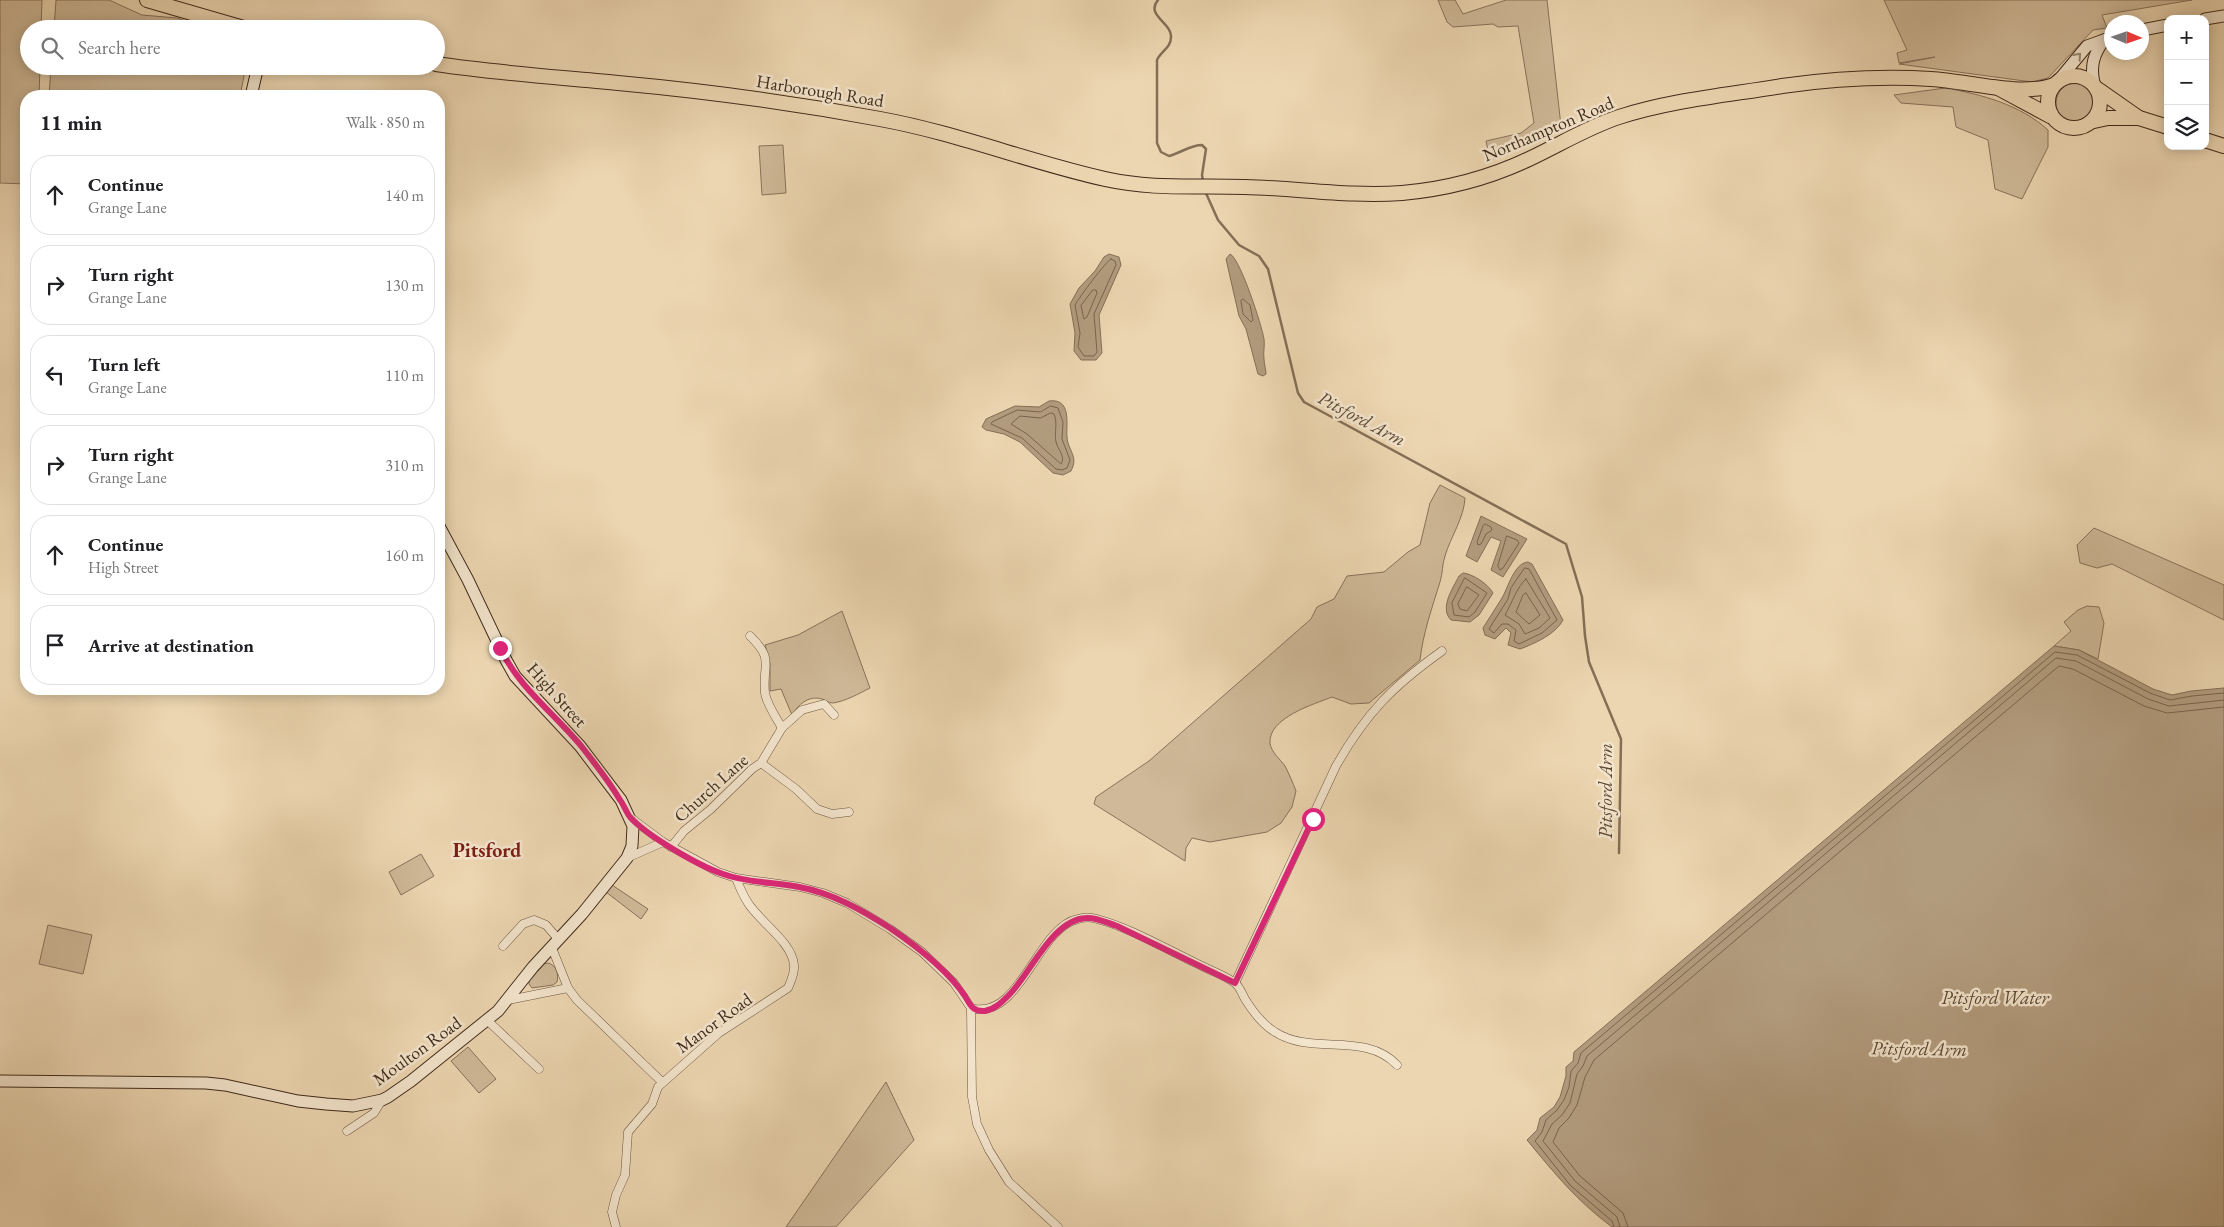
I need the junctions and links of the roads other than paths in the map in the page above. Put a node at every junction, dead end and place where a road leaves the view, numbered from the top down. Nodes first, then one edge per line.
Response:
1 (147, 0) edge
2 (2224, 16) edge
3 (2209, 18) edge
4 (216, 20) edge
5 (2164, 27) edge
6 (2149, 29) edge
7 (2104, 40) edge
8 (2104, 42) edge
9 (445, 65) edge
10 (256, 75) edge
11 (2056, 83) junction
12 (2096, 86) junction
13 (1997, 87) junction
14 (252, 90) edge
15 (2050, 116) junction
16 (2140, 118) junction
17 (2094, 121) junction
18 (2164, 126) edge
19 (2209, 141) edge
20 (2224, 146) edge
21 (1232, 187) joint
22 (445, 538) edge
23 (750, 636) dead end
24 (1442, 651) dead end
25 (834, 715) dead end
26 (782, 728) junction
27 (762, 763) junction
28 (621, 800) joint
29 (849, 812) dead end
30 (630, 817) junction
31 (663, 842) junction
32 (671, 847) junction
33 (627, 858) junction
34 (736, 878) junction
35 (555, 944) junction
36 (503, 946) dead end
37 (1235, 983) junction
38 (568, 988) junction
39 (508, 1000) junction
40 (971, 1008) junction
41 (488, 1021) junction
42 (1397, 1065) dead end
43 (539, 1069) dead end
44 (0, 1081) edge
45 (662, 1082) junction
46 (382, 1100) junction
47 (347, 1131) dead end
48 (616, 1227) edge
49 (1058, 1227) edge

1 - 4 highway
2 - 3 street
5 - 6 street
11 -> 7 street
8 - 12 street
9 - 21 highway, Harborough Road
10 - 14 street
11 - 12 highway
11 - 13 highway, Northampton Road
11 - 15 highway
12 - 16 highway
12 - 17 highway
13 - 15 highway, Northampton Road
13 - 21 highway, Northampton Road
15 - 17 highway
16 - 17 highway
16 - 18 highway
19 - 20 highway
22 - 28 street, High Street
23 - 26 street
24 - 37 street
25 - 26 street, Church Lane
26 - 27 street, Church Lane
27 - 29 street
27 - 32 street, Church Lane
28 - 30 street, Moulton Road
30 - 31 street
30 - 33 street, Moulton Road
31 - 32 street
31 - 33 street
32 - 34 street
33 - 35 street, Moulton Road
34 - 40 street
34 - 45 street, Manor Road
35 - 36 street
35 - 38 street
35 - 39 street, Moulton Road
37 - 40 street
37 - 42 street
38 - 39 street
38 - 45 street
39 - 41 street, Moulton Road
40 - 49 street
41 - 43 street
41 - 46 street, Moulton Road
44 - 46 street, Moulton Road
45 - 48 street
46 - 47 street

